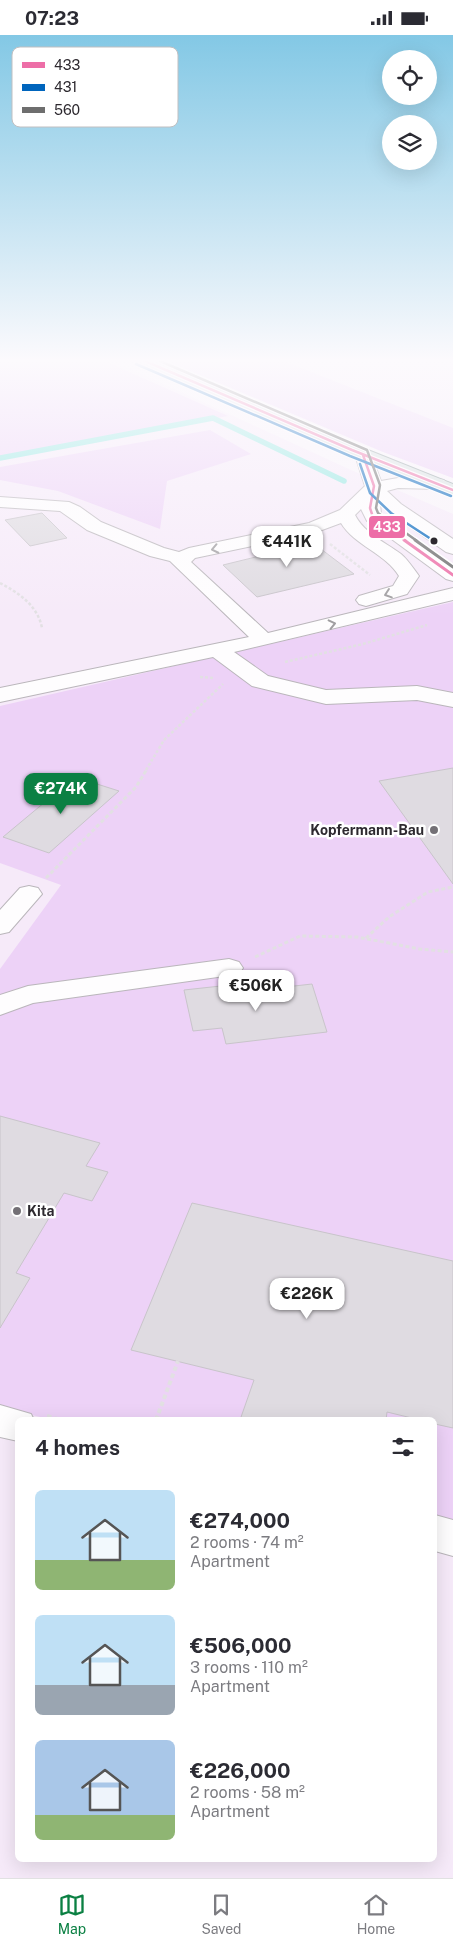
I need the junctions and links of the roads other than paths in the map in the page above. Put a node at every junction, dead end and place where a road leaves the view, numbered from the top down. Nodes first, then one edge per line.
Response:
1 (338, 444) edge
2 (363, 455) junction
3 (446, 487) edge
4 (374, 488) junction
5 (0, 502) edge
6 (346, 515) junction
7 (453, 548) edge
8 (183, 559) junction
9 (453, 575) edge
10 (453, 594) edge
11 (259, 636) junction
12 (216, 649) junction
13 (0, 695) edge
14 (453, 700) edge
15 (29, 894) road end
16 (0, 926) edge
17 (229, 968) road end
18 (0, 1005) edge
19 (0, 1421) edge
20 (15, 1424) edge
21 (437, 1533) edge
22 (453, 1537) edge

1 - 2 main road
2 - 3 main road
2 - 4 lane
3 - 4 lane
4 - 6 lane
4 - 7 lane
4 - 9 lane
5 - 8 lane
6 -> 8 lane
6 -> 11 lane
8 - 11 lane
11 -> 10 lane
11 - 12 lane
12 - 13 lane
12 - 14 lane
15 - 16 lane
17 - 18 lane
19 - 20 lane
21 - 22 lane

